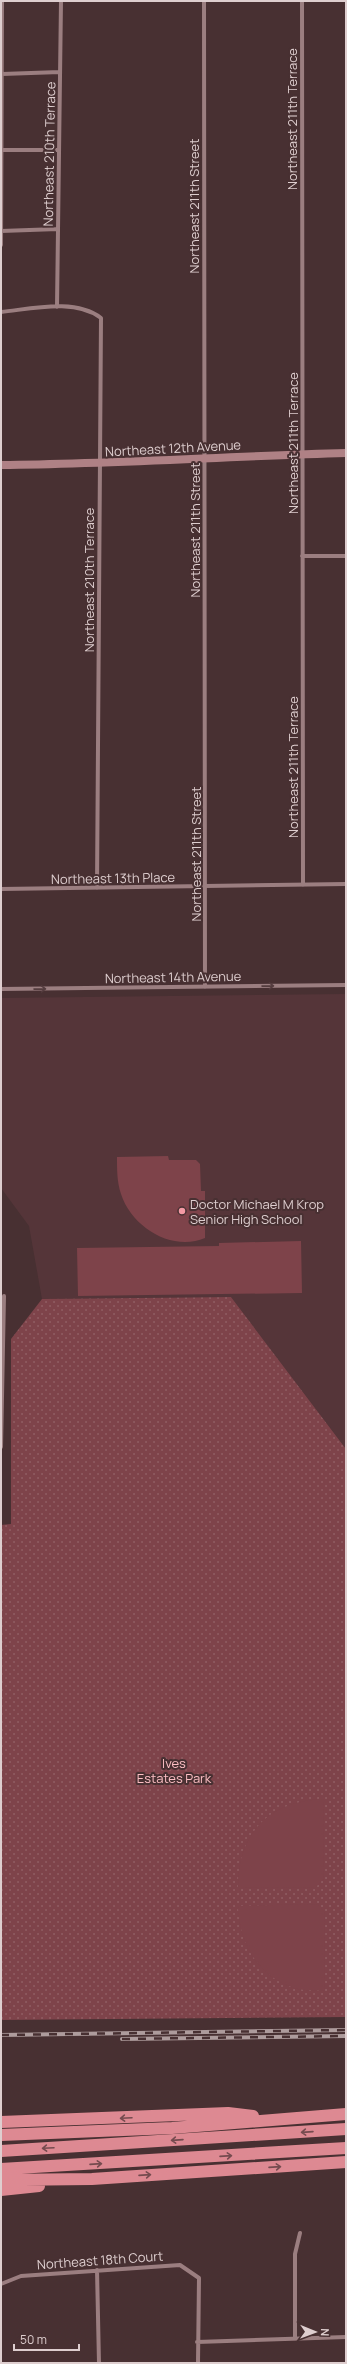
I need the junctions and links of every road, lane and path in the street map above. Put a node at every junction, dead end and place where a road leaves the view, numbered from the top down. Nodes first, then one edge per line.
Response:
1 (2, 1) edge
2 (61, 1) edge
3 (204, 1) edge
4 (302, 1) edge
5 (60, 72) junction
6 (2, 74) edge
7 (2, 150) junction
8 (60, 150) junction
9 (58, 229) junction
10 (1, 232) edge
11 (1, 245) edge
12 (58, 307) junction
13 (1, 312) edge
14 (346, 453) edge
15 (303, 454) junction
16 (205, 457) junction
17 (99, 464) junction
18 (1, 466) edge
19 (302, 556) junction
20 (346, 556) edge
21 (346, 884) edge
22 (303, 885) junction
23 (206, 887) junction
24 (97, 888) junction
25 (1, 889) edge
26 (346, 985) edge
27 (205, 987) junction
28 (1, 989) edge
29 (4, 1296) dead end
30 (1, 1447) edge
31 (346, 2114) edge
32 (276, 2120) junction
33 (1, 2122) edge
34 (346, 2129) edge
35 (1, 2136) edge
36 (346, 2148) edge
37 (1, 2151) edge
38 (346, 2162) edge
39 (1, 2169) edge
40 (92, 2179) junction
41 (1, 2180) edge
42 (1, 2190) edge
43 (300, 2233) dead end
44 (97, 2270) junction
45 (1, 2284) edge
46 (346, 2337) edge
47 (295, 2339) junction
48 (197, 2342) junction
49 (99, 2363) edge
50 (198, 2363) edge

1 - 6 street
2 - 5 street, Northeast 210th Terrace
3 - 16 street, Northeast 211th Street
4 - 15 street, Northeast 211th Terrace
5 - 6 street
5 - 8 street, Northeast 210th Terrace
6 - 7 street
7 - 8 street
7 - 10 street
8 - 9 street, Northeast 210th Terrace
9 - 10 street
9 - 12 street, Northeast 210th Terrace
10 - 11 street
12 - 13 street, Northeast 210th Terrace
12 - 17 street, Northeast 210th Terrace
14 - 15 street, Northeast 12th Avenue
15 - 16 street, Northeast 12th Avenue
15 - 19 street, Northeast 211th Terrace
16 - 17 street, Northeast 12th Avenue
16 - 23 street, Northeast 211th Street
17 - 18 street, Northeast 12th Avenue
17 - 24 street, Northeast 210th Terrace
19 - 20 street
19 - 22 street, Northeast 211th Terrace
21 - 22 street, Northeast 13th Place
22 - 23 street, Northeast 13th Place
23 - 24 street, Northeast 13th Place
23 - 27 street, Northeast 211th Street
24 - 25 street, Northeast 13th Place
27 -> 26 street, Northeast 14th Avenue
28 -> 27 street, Northeast 14th Avenue
29 - 30 street
31 - 32 highway
32 -> 33 highway
32 - 35 highway
34 -> 37 highway
39 -> 36 highway
40 -> 38 highway
40 - 41 highway
40 - 42 highway
43 - 47 street
44 - 45 street, Northeast 18th Court
44 - 48 street, Northeast 18th Court
44 - 49 street
46 - 47 street
47 - 48 street
48 - 50 street

